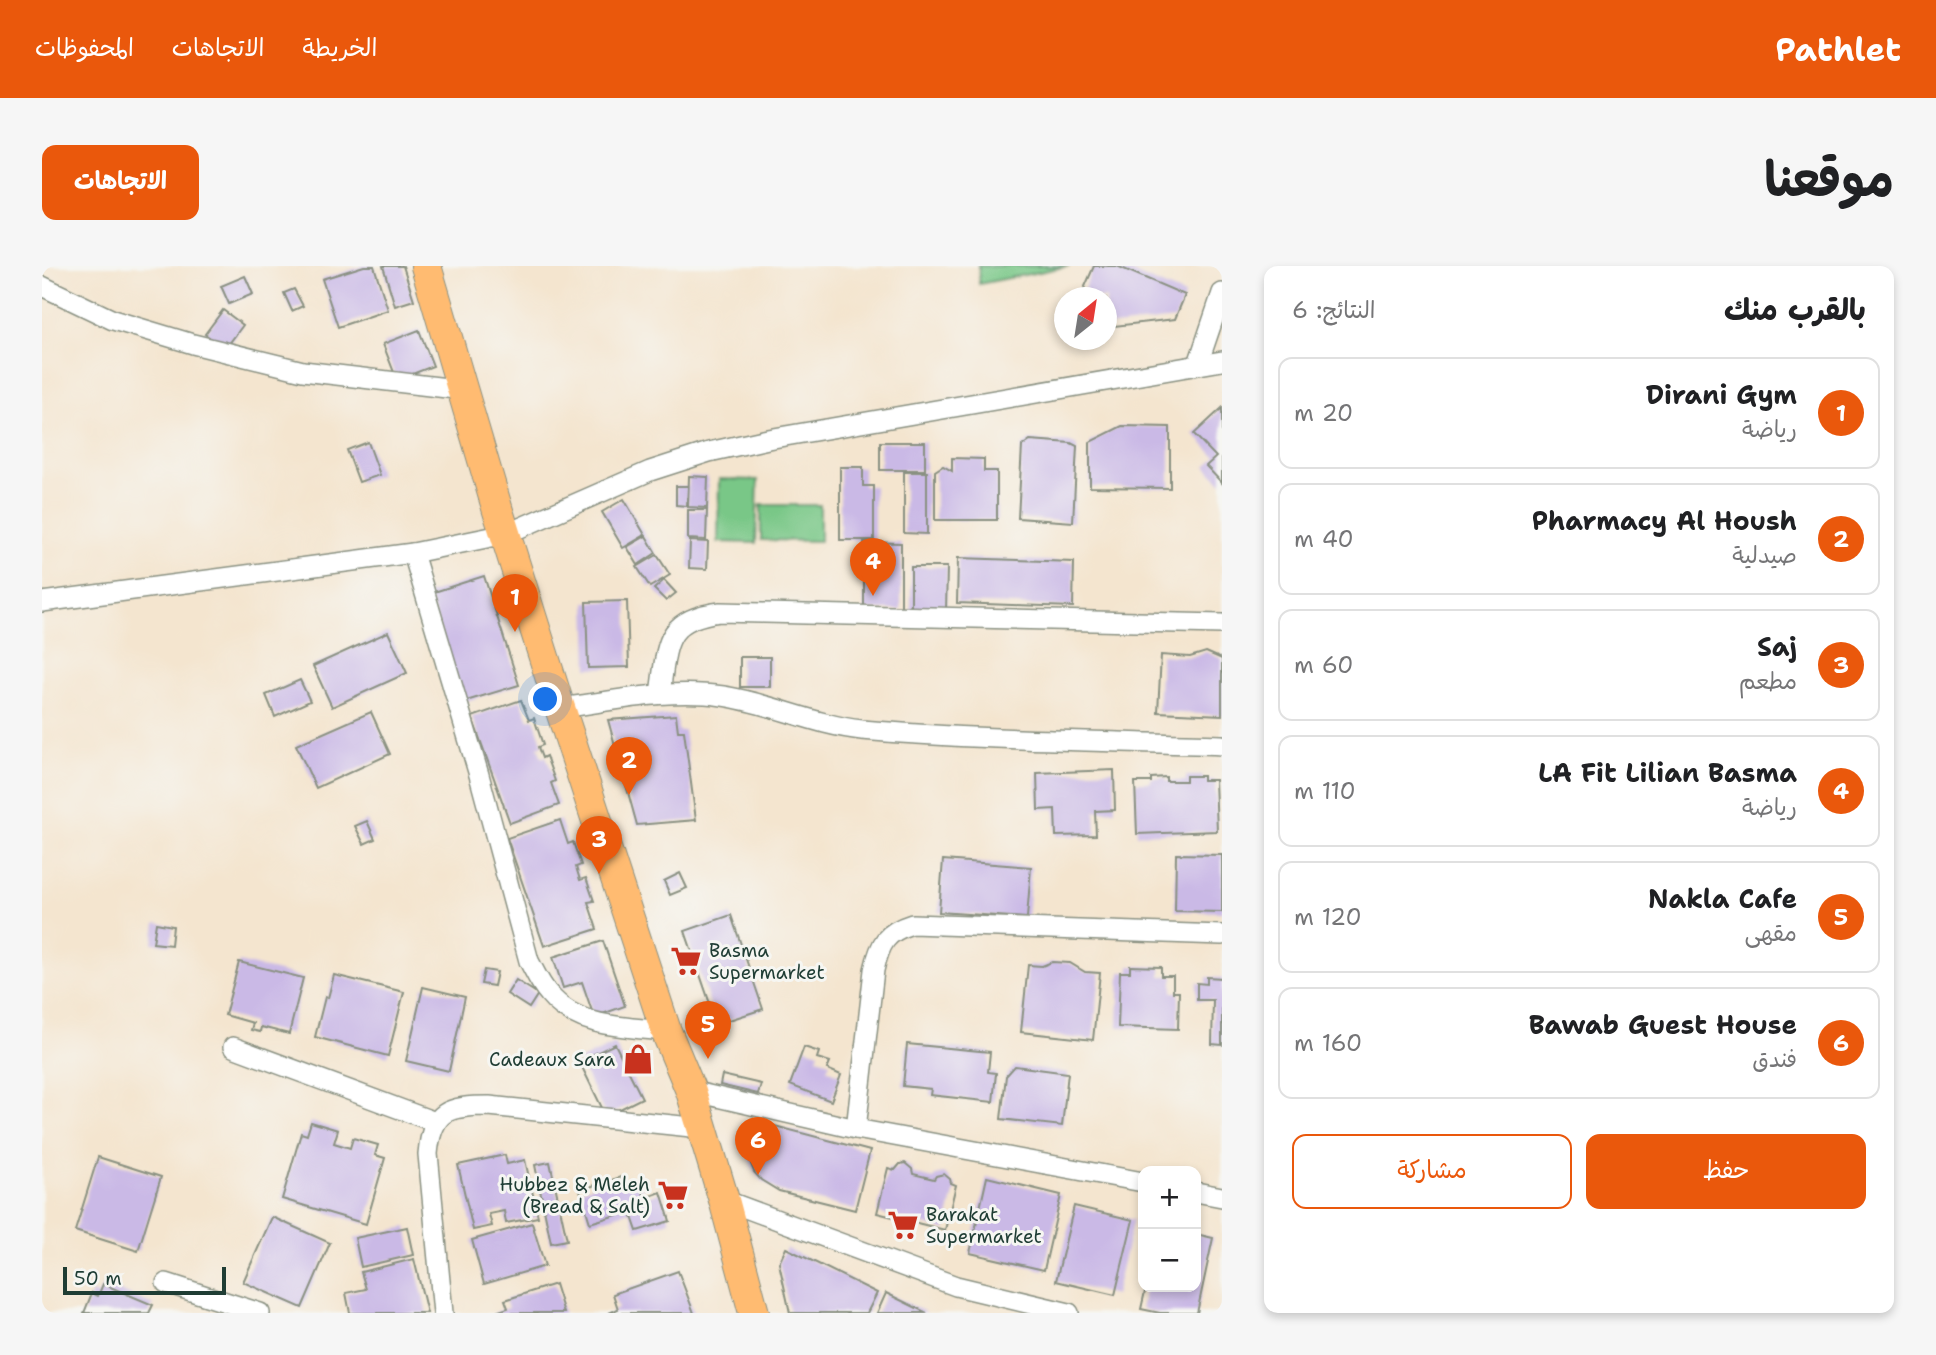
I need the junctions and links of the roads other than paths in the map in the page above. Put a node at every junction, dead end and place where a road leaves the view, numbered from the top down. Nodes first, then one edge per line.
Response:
1 (426, 266) edge
2 (42, 286) edge
3 (1222, 293) edge
4 (1222, 361) edge
5 (1198, 364) junction
6 (464, 390) junction
7 (506, 534) junction
8 (413, 553) junction
9 (42, 602) edge
10 (1222, 624) edge
11 (660, 694) junction
12 (560, 708) junction
13 (1222, 745) edge
14 (1222, 935) edge
15 (666, 1031) junction
16 (233, 1047) dead end
17 (691, 1091) junction
18 (435, 1122) junction
19 (701, 1128) junction
20 (856, 1129) junction
21 (1138, 1181) edge
22 (1201, 1193) edge
23 (1222, 1197) edge
24 (724, 1200) junction
25 (166, 1283) dead end
26 (957, 1286) junction
27 (260, 1313) edge
28 (443, 1313) edge
29 (754, 1313) edge
30 (1006, 1313) edge
31 (1069, 1313) edge

1 - 6 main road
2 - 6 street
3 - 5 street
4 - 5 street
5 - 7 street
6 - 7 main road
7 - 8 street
7 - 12 main road
8 - 9 street
8 - 15 street
10 - 11 street
11 - 12 street
11 - 13 street
12 - 15 main road
14 - 20 street
15 - 17 main road
16 - 18 street
17 - 19 main road
17 - 20 street
18 - 19 street
18 - 28 street
19 - 24 main road
20 - 21 street
22 - 23 street
24 - 26 street
24 - 29 main road
25 - 27 street
26 - 30 street
26 - 31 street

